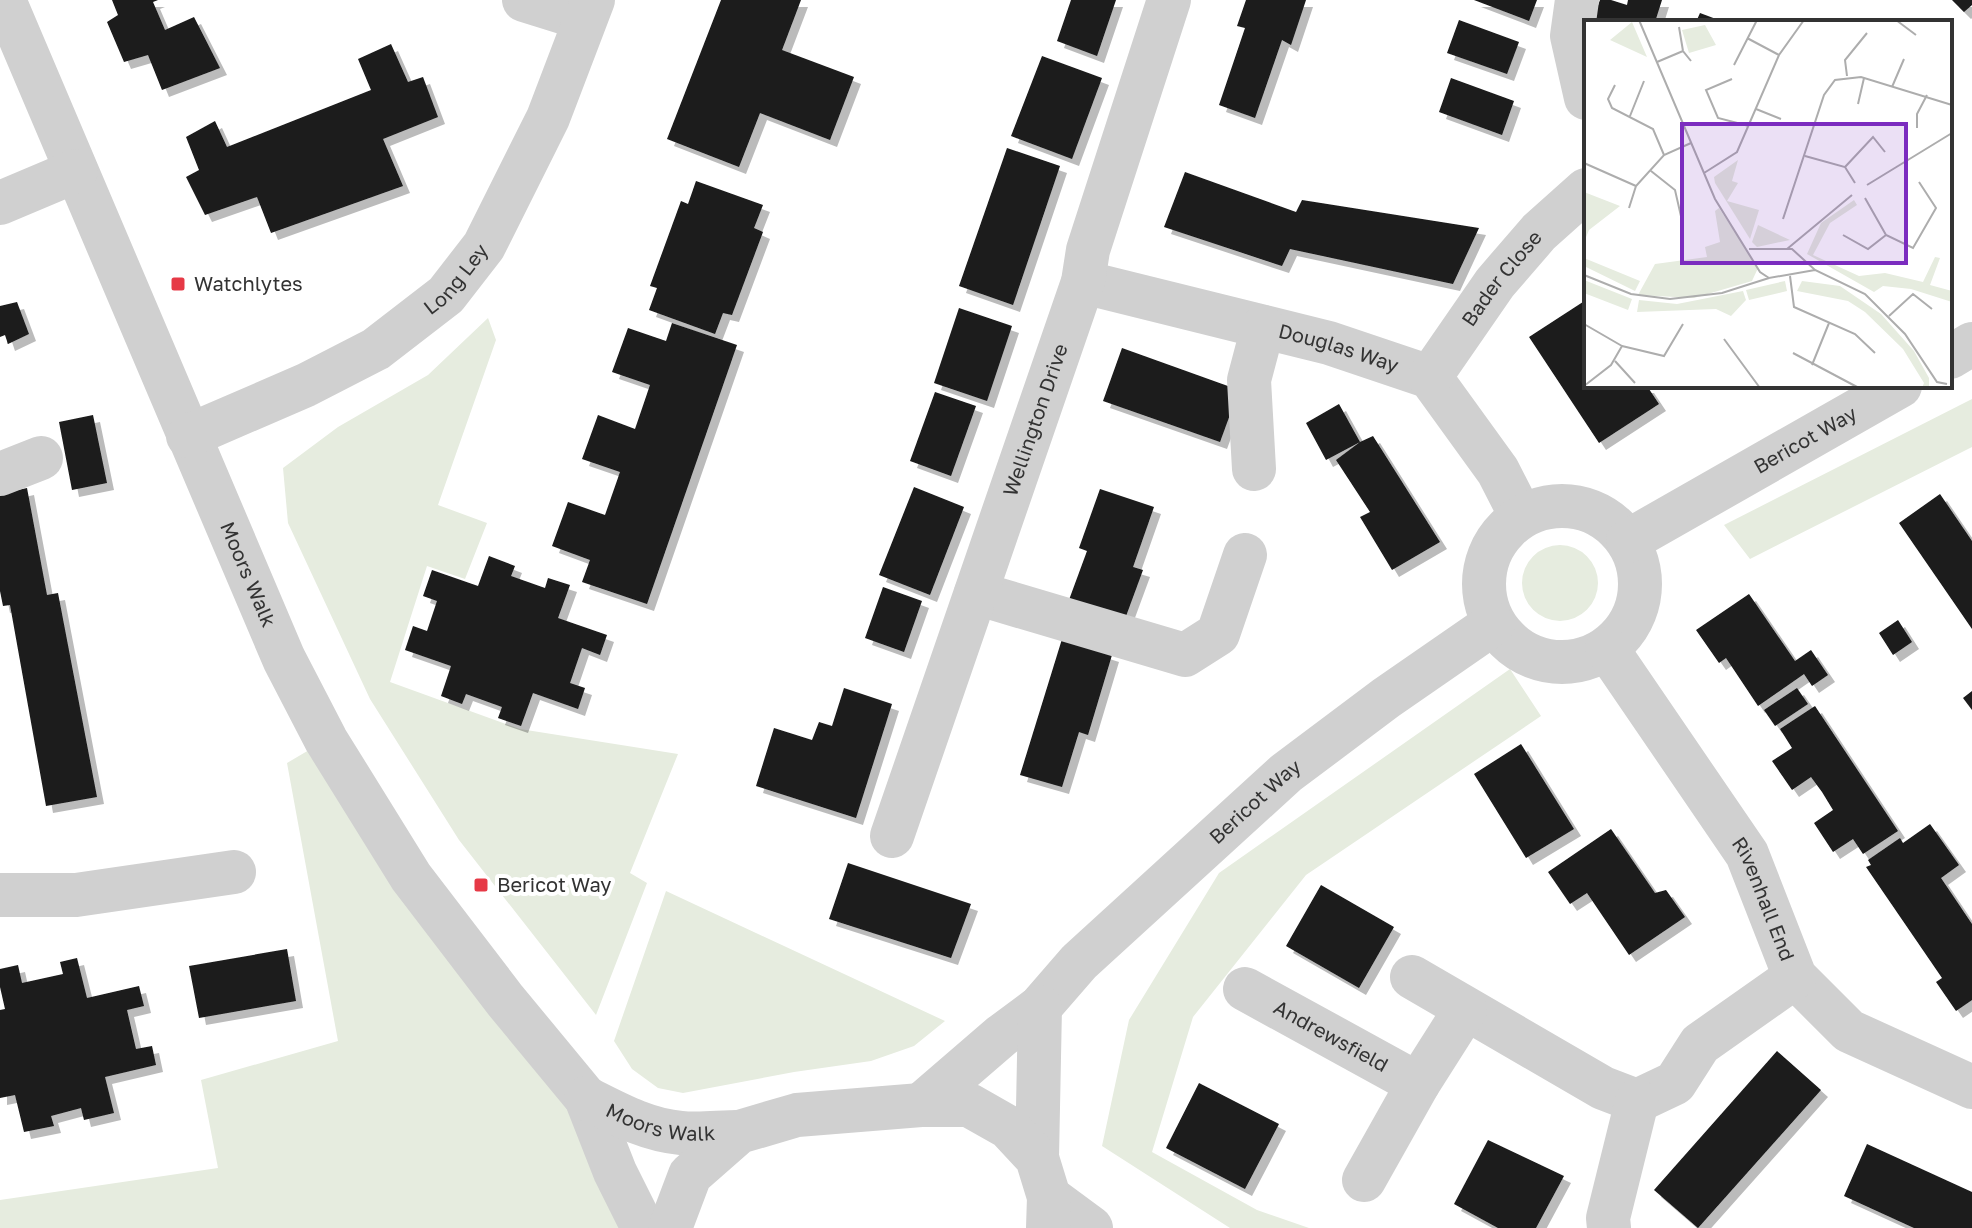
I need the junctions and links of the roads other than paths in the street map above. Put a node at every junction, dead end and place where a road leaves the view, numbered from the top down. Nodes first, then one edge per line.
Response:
1 (4, 0) edge
2 (524, 0) edge
3 (1169, 0) edge
4 (1577, 0) edge
5 (589, 9) edge
6 (1584, 89) edge
7 (76, 171) junction
8 (1584, 192) edge
9 (0, 203) edge
10 (1083, 282) junction
11 (1263, 327) junction
12 (1972, 344) edge
13 (1952, 356) edge
14 (1430, 377) junction
15 (1896, 388) edge
16 (188, 436) junction
17 (41, 458) dead end
18 (1254, 469) dead end
19 (0, 474) edge
20 (1521, 516) junction
21 (1628, 541) junction
22 (1245, 555) dead end
23 (976, 593) junction
24 (1493, 624) junction
25 (1607, 649) junction
26 (892, 836) dead end
27 (234, 872) dead end
28 (1, 886) edge
29 (1412, 977) dead end
30 (1795, 977) junction
31 (1245, 989) dead end
32 (1040, 1007) junction
33 (1465, 1010) junction
34 (1418, 1084) junction
35 (1972, 1087) edge
36 (586, 1098) junction
37 (1637, 1101) junction
38 (921, 1105) junction
39 (739, 1132) junction
40 (1364, 1180) dead end
41 (1045, 1194) edge
42 (652, 1228) edge
43 (670, 1228) edge
44 (1091, 1228) edge
45 (1609, 1228) edge

1 - 7 street, Moors Walk
2 - 5 street
3 - 10 street, Wellington Drive
4 - 6 street
5 - 16 street, Long Ley
7 - 9 street
7 - 16 street, Moors Walk
8 - 14 street, Bader Close
10 - 11 street, Douglas Way
10 - 23 street, Wellington Drive
11 - 14 street, Douglas Way
11 - 18 street
12 - 13 street
14 - 20 street
15 - 21 street, Bericot Way
16 - 36 street, Moors Walk
17 - 19 street
20 - 21 street
20 - 24 street
21 - 25 street
22 - 23 street
23 - 26 street, Wellington Drive
24 - 25 street
24 - 32 street, Bericot Way
25 - 30 street, Rivenhall End
27 - 28 street
29 - 33 street
30 - 35 street, Rivenhall End
30 - 37 street
31 - 34 street, Andrewsfield
32 - 38 street, Bericot Way
32 - 41 street
33 - 34 street
33 - 37 street
34 - 40 street
36 - 39 street, Moors Walk
36 - 42 street, Moors Walk
37 - 45 street
38 - 39 street
38 - 41 street
39 - 43 street
41 - 44 street

